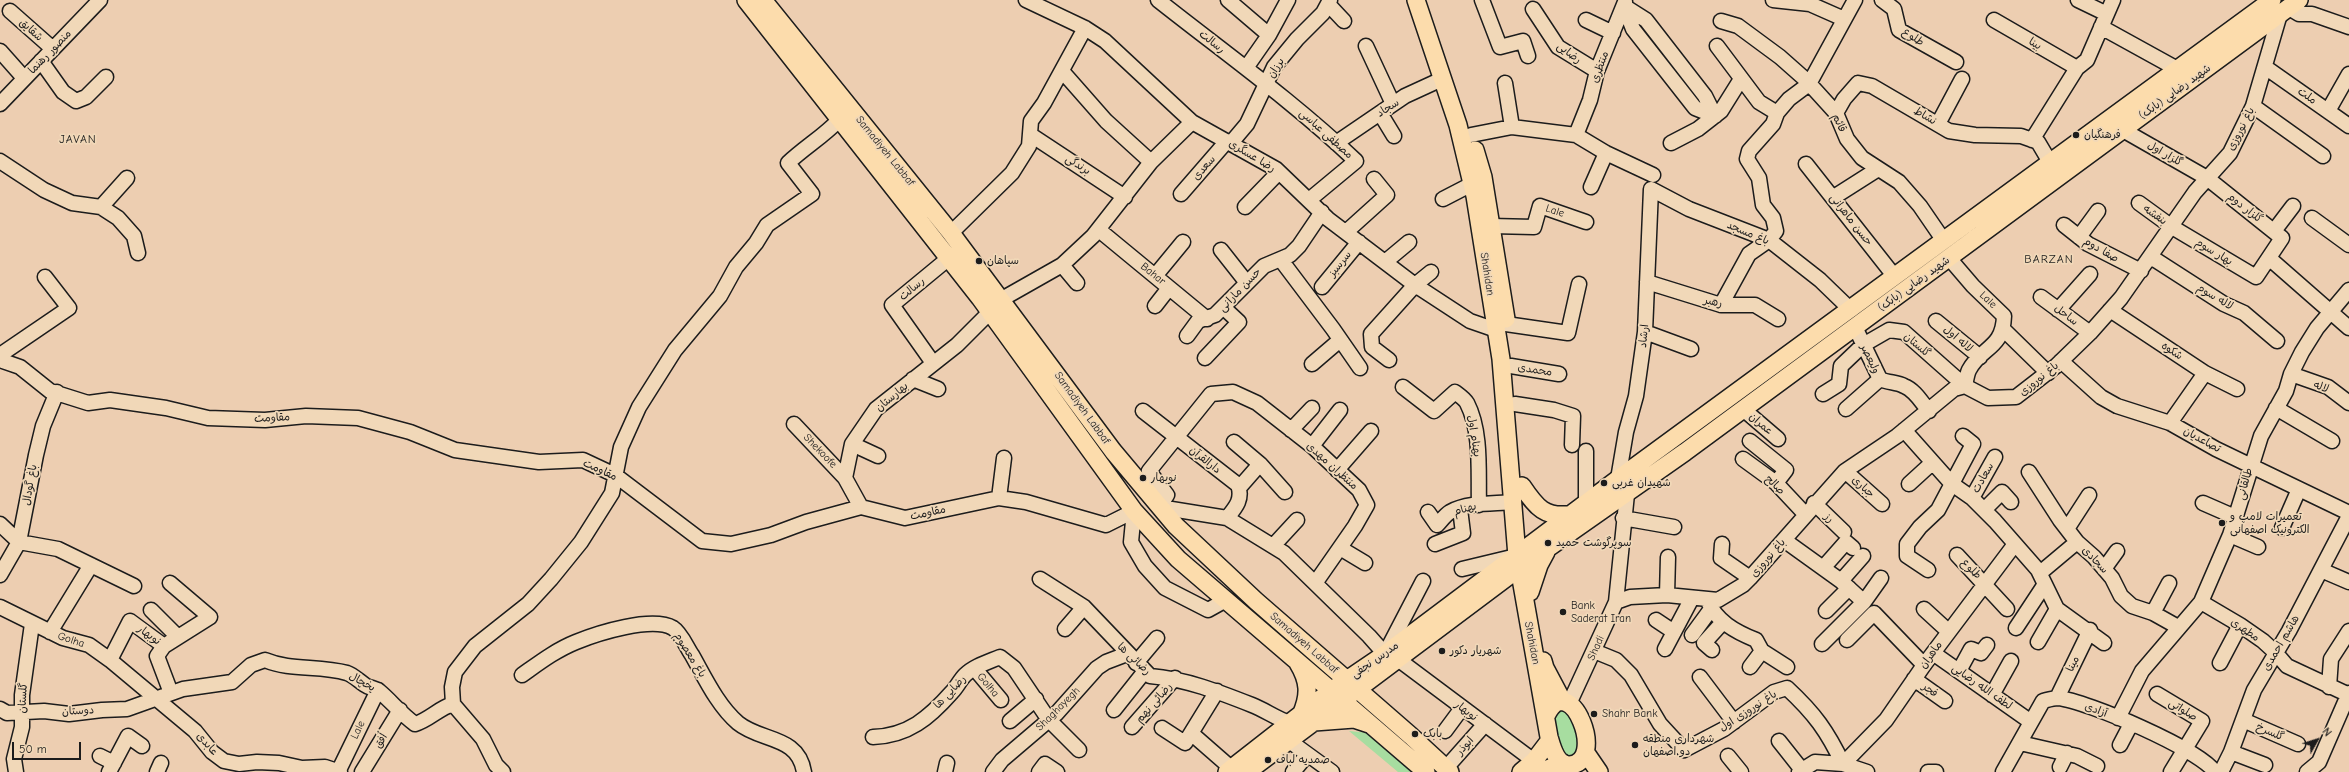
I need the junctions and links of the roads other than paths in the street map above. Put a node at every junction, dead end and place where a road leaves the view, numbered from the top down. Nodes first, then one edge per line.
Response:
1 (100, 0) edge
2 (746, 0) edge
3 (762, 0) edge
4 (1027, 0) edge
5 (1158, 0) edge
6 (1228, 0) edge
7 (1288, 0) edge
8 (1416, 0) edge
9 (1428, 0) edge
10 (1482, 0) edge
11 (1773, 0) edge
12 (1855, 0) edge
13 (1882, 0) edge
14 (2078, 0) edge
15 (2113, 0) edge
16 (1329, 2) edge
17 (1624, 3) edge
18 (2278, 4) edge
19 (1533, 9) dead end
20 (10, 11) dead end
21 (2107, 14) junction
22 (1844, 19) junction
23 (1586, 20) dead end
24 (1994, 20) dead end
25 (1344, 21) dead end
26 (1721, 21) dead end
27 (774, 24) junction
28 (2101, 27) junction
29 (2349, 27) edge
30 (1085, 28) junction
31 (1613, 33) junction
32 (1269, 35) junction
33 (1366, 46) dead end
34 (1717, 46) dead end
35 (53, 49) junction
36 (0, 51) edge
37 (1528, 56) dead end
38 (40, 62) junction
39 (1956, 62) dead end
40 (2265, 67) junction
41 (1246, 68) junction
42 (2077, 68) junction
43 (1062, 70) junction
44 (2179, 70) junction
45 (1597, 71) junction
46 (2349, 74) edge
47 (106, 77) dead end
48 (24, 78) junction
49 (1442, 79) junction
50 (1741, 79) junction
51 (1962, 79) dead end
52 (1505, 83) dead end
53 (1810, 84) junction
54 (1266, 86) junction
55 (0, 104) edge
56 (1393, 104) junction
57 (2253, 106) junction
58 (2328, 111) junction
59 (1380, 113) junction
60 (1777, 113) junction
61 (1836, 113) junction
62 (1715, 116) junction
63 (840, 119) junction
64 (1192, 122) junction
65 (1938, 124) junction
66 (2349, 126) edge
67 (1512, 127) junction
68 (2124, 130) junction
69 (1031, 135) junction
70 (1471, 135) junction
71 (1576, 135) junction
72 (1394, 136) dead end
73 (2032, 140) junction
74 (1229, 142) junction
75 (1336, 143) junction
76 (1671, 143) dead end
77 (1606, 153) junction
78 (2323, 156) dead end
79 (0, 161) edge
80 (1151, 162) junction
81 (1806, 164) dead end
82 (2050, 164) junction
83 (1878, 169) junction
84 (1279, 172) junction
85 (1653, 175) dead end
86 (127, 178) dead end
87 (2207, 178) junction
88 (1374, 179) dead end
89 (1472, 184) junction
90 (1590, 187) dead end
91 (1651, 190) joint
92 (1181, 194) dead end
93 (1125, 197) junction
94 (1834, 197) junction
95 (1443, 198) dead end
96 (1309, 200) junction
97 (2139, 203) dead end
98 (2293, 206) dead end
99 (101, 207) junction
100 (1245, 207) dead end
101 (2098, 211) dead end
102 (1322, 212) junction
103 (2312, 218) dead end
104 (1586, 222) dead end
105 (2064, 225) dead end
106 (1491, 226) junction
107 (2172, 227) junction
108 (1099, 230) junction
109 (1346, 232) junction
110 (951, 233) junction
111 (2278, 234) junction
112 (2079, 237) junction
113 (1769, 240) junction
114 (1944, 241) junction
115 (1183, 242) dead end
116 (1359, 242) junction
117 (1409, 242) dead end
118 (2349, 245) edge
119 (1489, 249) junction
120 (1221, 250) dead end
121 (138, 253) dead end
122 (2151, 256) junction
123 (948, 258) junction
124 (1949, 258) junction
125 (2269, 258) junction
126 (1281, 260) junction
127 (1385, 262) junction
128 (1062, 265) junction
129 (2141, 271) junction
130 (1431, 272) dead end
131 (2090, 274) dead end
132 (1155, 276) junction
133 (44, 277) dead end
134 (1647, 282) junction
135 (1078, 283) dead end
136 (1247, 283) junction
137 (1579, 284) dead end
138 (1415, 285) junction
139 (1322, 287) dead end
140 (1891, 287) junction
141 (1169, 288) junction
142 (2349, 290) edge
143 (2041, 297) dead end
144 (1002, 299) junction
145 (1721, 305) junction
146 (1155, 306) dead end
147 (1223, 307) junction
148 (1851, 310) junction
149 (2058, 310) junction
150 (2110, 310) junction
151 (990, 312) junction
152 (2331, 312) junction
153 (1207, 319) junction
154 (1778, 319) dead end
155 (1936, 321) dead end
156 (1501, 327) junction
157 (1855, 327) junction
158 (2349, 328) edge
159 (2003, 329) junction
160 (1645, 332) junction
161 (2090, 334) junction
162 (1187, 336) dead end
163 (1340, 340) junction
164 (2277, 341) dead end
165 (1863, 345) junction
166 (1691, 349) dead end
167 (0, 355) edge
168 (1980, 357) junction
169 (1205, 358) dead end
170 (0, 360) edge
171 (1389, 360) dead end
172 (2061, 361) junction
173 (933, 363) junction
174 (1312, 364) dead end
175 (1511, 366) junction
176 (1360, 368) dead end
177 (2206, 372) junction
178 (2048, 373) junction
179 (1559, 374) dead end
180 (2291, 374) junction
181 (913, 379) junction
182 (1880, 379) junction
183 (1965, 386) junction
184 (1403, 387) dead end
185 (2237, 388) dead end
186 (938, 389) dead end
187 (57, 392) junction
188 (1823, 394) dead end
189 (2349, 403) edge
190 (1515, 404) junction
191 (1312, 408) dead end
192 (2276, 408) junction
193 (1743, 409) junction
194 (1846, 409) dead end
195 (1340, 410) dead end
196 (1143, 411) dead end
197 (1929, 411) junction
198 (2170, 423) junction
199 (794, 424) dead end
200 (1291, 430) junction
201 (1904, 430) junction
202 (1370, 431) dead end
203 (1963, 436) dead end
204 (1176, 437) junction
205 (1778, 439) dead end
206 (1750, 441) dead end
207 (1234, 442) dead end
208 (2332, 442) dead end
209 (852, 444) junction
210 (1572, 445) dead end
211 (1312, 446) junction
212 (1586, 451) dead end
213 (878, 456) dead end
214 (1995, 457) dead end
215 (1004, 458) dead end
216 (1743, 459) dead end
217 (1932, 463) junction
218 (1260, 464) junction
219 (2250, 465) junction
220 (1337, 470) junction
221 (1845, 471) junction
222 (2028, 472) dead end
223 (615, 475) junction
224 (845, 478) junction
225 (1618, 479) junction
226 (1776, 483) junction
227 (1909, 484) dead end
228 (1952, 484) junction
229 (1522, 486) junction
230 (1239, 488) junction
231 (2299, 489) junction
232 (1285, 492) dead end
233 (1627, 494) junction
234 (2089, 495) dead end
235 (998, 498) junction
236 (1972, 498) junction
237 (1513, 502) junction
238 (2011, 502) dead end
239 (1814, 503) junction
240 (2203, 503) dead end
241 (1882, 504) dead end
242 (1479, 505) junction
243 (861, 506) junction
244 (1159, 507) junction
245 (1460, 509) junction
246 (1579, 509) junction
247 (1984, 510) junction
248 (1134, 511) junction
249 (1428, 512) dead end
250 (2349, 513) edge
251 (1805, 514) junction
252 (2349, 516) edge
253 (1227, 518) junction
254 (1623, 518) junction
255 (2235, 518) junction
256 (1296, 520) dead end
257 (0, 524) edge
258 (1674, 528) dead end
259 (2282, 528) dead end
260 (2067, 529) junction
261 (1844, 532) dead end
262 (2230, 535) junction
263 (1784, 540) junction
264 (19, 542) junction
265 (2077, 542) junction
266 (1434, 544) dead end
267 (1722, 544) dead end
268 (2015, 544) junction
269 (1273, 546) junction
270 (1340, 548) junction
271 (2258, 548) dead end
272 (1548, 549) junction
273 (2117, 551) dead end
274 (1957, 555) dead end
275 (1668, 557) dead end
276 (1521, 560) junction
277 (1365, 563) dead end
278 (91, 565) junction
279 (1823, 568) junction
280 (1462, 569) dead end
281 (2104, 569) junction
282 (1928, 570) dead end
283 (2321, 570) junction
284 (0, 575) edge
285 (1750, 578) junction
286 (1881, 578) dead end
287 (1040, 579) dead end
288 (2042, 579) junction
289 (1423, 581) dead end
290 (1316, 582) junction
291 (2349, 582) edge
292 (170, 583) dead end
293 (1985, 583) junction
294 (2170, 583) dead end
295 (1845, 584) junction
296 (134, 586) dead end
297 (1489, 592) junction
298 (1667, 595) junction
299 (1528, 598) junction
300 (1692, 598) junction
301 (1226, 600) junction
302 (1616, 602) junction
303 (1864, 602) junction
304 (2201, 602) junction
305 (1709, 604) junction
306 (0, 607) edge
307 (1084, 607) junction
308 (1924, 609) dead end
309 (2007, 609) dead end
310 (2057, 609) junction
311 (151, 610) dead end
312 (1826, 611) dead end
313 (2153, 613) junction
314 (1656, 620) dead end
315 (1723, 622) junction
316 (32, 624) junction
317 (2240, 625) junction
318 (2178, 627) junction
319 (2016, 628) dead end
320 (1065, 629) dead end
321 (2090, 630) junction
322 (2349, 631) edge
323 (50, 632) junction
324 (1674, 632) junction
325 (1948, 632) junction
326 (1692, 635) dead end
327 (178, 637) junction
328 (1157, 638) dead end
329 (1847, 640) dead end
330 (2038, 642) dead end
331 (2104, 643) dead end
332 (1822, 644) dead end
333 (1988, 645) dead end
334 (164, 646) junction
335 (1665, 648) dead end
336 (1712, 650) dead end
337 (1762, 651) junction
338 (1594, 652) junction
339 (2275, 652) junction
340 (1933, 653) junction
341 (1318, 655) junction
342 (1294, 658) junction
343 (110, 660) junction
344 (1387, 661) junction
345 (2011, 661) dead end
346 (1136, 663) junction
347 (2220, 663) dead end
348 (1924, 665) junction
349 (1750, 667) dead end
350 (1788, 668) dead end
351 (975, 669) junction
352 (1959, 671) junction
353 (522, 675) dead end
354 (1700, 677) dead end
355 (1175, 678) junction
356 (1914, 678) junction
357 (1352, 685) junction
358 (2329, 687) junction
359 (378, 690) junction
360 (1217, 691) junction
361 (171, 693) junction
362 (1338, 694) junction
363 (1992, 694) junction
364 (2157, 694) dead end
365 (2349, 694) edge
366 (154, 698) junction
367 (2057, 698) junction
368 (1036, 699) junction
369 (1001, 700) dead end
370 (1945, 701) dead end
371 (1566, 703) junction
372 (453, 704) junction
373 (1462, 708) junction
374 (0, 710) edge
375 (400, 710) junction
376 (1114, 710) dead end
377 (22, 711) junction
378 (1382, 711) junction
379 (1546, 716) junction
380 (2118, 718) junction
381 (1049, 720) junction
382 (1301, 720) junction
383 (2243, 720) junction
384 (1010, 721) dead end
385 (1734, 722) junction
386 (2031, 722) junction
387 (1485, 724) junction
388 (2131, 724) junction
389 (1372, 725) junction
390 (1132, 727) dead end
391 (1162, 728) dead end
392 (1445, 731) dead end
393 (1191, 733) junction
394 (873, 737) dead end
395 (1288, 740) junction
396 (1550, 740) junction
397 (1779, 741) dead end
398 (2020, 743) junction
399 (2298, 744) dead end
400 (2120, 745) dead end
401 (142, 746) dead end
402 (1079, 750) dead end
403 (2184, 750) junction
404 (2231, 752) junction
405 (1586, 753) junction
406 (2067, 754) junction
407 (1306, 755) junction
408 (100, 756) dead end
409 (1728, 756) dead end
410 (1843, 764) junction
411 (2265, 765) dead end
412 (1537, 766) edge
413 (2096, 766) dead end
414 (1573, 767) edge
415 (2060, 767) dead end
416 (111, 768) edge
417 (1448, 770) edge
418 (340, 771) edge
419 (1235, 771) edge
420 (1801, 771) edge
421 (16, 772) edge
422 (362, 772) edge
423 (503, 772) edge
424 (804, 772) edge
425 (993, 772) edge
426 (1039, 772) edge
427 (1056, 772) edge
428 (1293, 772) edge
429 (1332, 772) edge
430 (1426, 772) edge
431 (1521, 772) edge
432 (1599, 772) edge
433 (1741, 772) edge
434 (1867, 772) edge
435 (1928, 772) edge
436 (1936, 772) edge
437 (2004, 772) edge
438 (2171, 772) edge
439 (2215, 772) edge
440 (2221, 772) edge
441 (2306, 772) edge

1 - 35 street, منصور رهنما
2 - 27 main road, Samadiyeh Labbaf
3 - 27 main road, Samadiyeh Labbaf
4 - 30 street, رضا عسگری
5 - 41 street, رسالت
6 - 32 street
7 - 32 street
8 - 49 main road, Shahidan
9 - 70 main road, Shahidan
10 - 37 street
11 - 22 street
12 - 22 street
13 - 39 street, طلوع
14 - 21 street
15 - 21 street
16 - 25 street
16 - 54 street, برزان
17 - 31 street, منتظری
17 - 62 street
18 - 29 street
18 - 40 street, باغ نوروزی
18 - 44 main road, شهید رضایی (بابک)
18 - 68 main road, شهید رضایی (بابک)
19 - 45 street, رضایی
20 - 35 street, شقایق
21 - 28 street
22 - 53 street
23 - 31 street
24 - 42 street, بینا
26 - 53 street, قائم
27 - 63 main road, Samadiyeh Labbaf
27 - 110 main road, Samadiyeh Labbaf
28 - 42 street
28 - 44 street
30 - 43 street
30 - 64 street, رضا عسگری
31 - 45 street, منتظری
32 - 41 street
33 - 56 street
34 - 50 street
35 - 38 street, منصور رهنما
36 - 48 street
38 - 47 street
38 - 48 street, منصور رهنما
40 - 57 street, باغ نوروزی
40 - 58 street, ملت
41 - 54 street, رسالت
42 - 73 street
43 - 69 street
43 - 80 street
44 - 82 main road, شهید رضایی (بابک)
45 - 71 street, منتظری
46 - 58 street
48 - 55 street, منصور رهنما
49 - 56 street, سجاد
49 - 89 main road, Shahidan
50 - 60 street
50 - 62 street
51 - 65 street
52 - 67 street
53 - 60 street
53 - 61 street, قائم
54 - 74 street, برزان
54 - 75 street, مصطفی عباسی
56 - 59 street, سجاد
57 - 78 street
57 - 87 street, باغ نوروزی
58 - 66 street, ملت
59 - 72 street
59 - 75 street, سجاد
60 - 113 street
61 - 65 street, نشاط
61 - 83 street, قائم
62 - 76 street
63 - 123 main road, Samadiyeh Labbaf
63 - 223 street
64 - 74 street, رضا عسگری
64 - 80 street
65 - 73 street, نشاط
67 - 70 street
67 - 71 street
68 - 87 street, گلزار اول
68 - 124 main road, شهید رضایی (بابک)
69 - 93 street, برندگی
69 - 110 street
70 - 106 main road, Shahidan
71 - 77 street
73 - 82 street
74 - 84 street, رضا عسگری
74 - 92 street, سعدی
75 - 96 street, مصطفی عباسی
77 - 85 street
77 - 90 street
79 - 99 street
80 - 93 street
81 - 94 street, حسن ماهرانی
82 - 114 main road, شهید رضایی (بابک)
83 - 94 street
83 - 114 street, قائم
84 - 96 street, رضا عسگری
84 - 100 street
86 - 99 street
87 - 107 street, باغ نوروزی
87 - 111 street, گلزار دوم
88 - 109 street
89 - 95 street
89 - 119 main road, Shahidan
91 - 113 street, باغ مسجد
91 - 134 street, ارشاد
93 - 108 street
94 - 140 street, حسن ماهرانی
96 - 102 street, رضا عسگری
97 - 107 street, بنفشه
98 - 111 street
99 - 121 street
101 - 112 street
102 - 109 street, رضا عسگری
102 - 126 street, حسن مارانی
103 - 118 street
104 - 106 street, Lale
105 - 112 street, صفا دوم
106 - 119 main road, Shahidan
107 - 122 street, باغ نوروزی
107 - 125 street, بهار سوم
108 - 128 street
108 - 132 street, Bahar
109 - 116 street, رضا عسگری
110 - 144 main road, Samadiyeh Labbaf
111 - 125 street
112 - 129 street, صفا دوم
113 - 145 street
113 - 148 street, باغ مسجد
114 - 140 main road, شهید رضایی (بابک)
115 - 132 street
116 - 127 street, رضا عسگری
116 - 139 street, سرسبز
117 - 127 street
119 - 156 main road, Shahidan
120 - 136 street
122 - 129 street, باغ نوروزی
122 - 164 street, لاله سوم
123 - 151 main road, Samadiyeh Labbaf
123 - 173 street, رسالت
124 - 140 main road, شهید رضایی (بابک)
124 - 159 street, Lale
125 - 152 street
126 - 136 street, حسن مارانی
126 - 163 street
127 - 138 street, رضا عسگری
128 - 135 street
128 - 144 street
129 - 150 street, باغ نوروزی
130 - 138 street
131 - 149 street
132 - 141 street, Bahar
133 - 167 street
134 - 145 street, رهبر
134 - 160 street, ارشاد
136 - 147 street, حسن مارانی
137 - 156 street, رضا عسگری
138 - 156 street, رضا عسگری
138 - 171 street
140 - 148 main road, شهید رضایی (بابک)
140 - 157 main road, شهید رضایی (بابک)
141 - 146 street
141 - 153 street, Bahar
142 - 152 street, طالقانی
143 - 149 street, ساحل
144 - 244 main road, Samadiyeh Labbaf
145 - 154 street, رهبر
147 - 153 street, حسن مارانی
147 - 169 street
148 - 225 main road, شهید رضایی (بابک)
149 - 161 street, ساحل
150 - 161 street, باغ نوروزی
150 - 177 street, شکوه
151 - 173 street, بهارستان
151 - 248 main road, Samadiyeh Labbaf
152 - 158 street
152 - 180 street, طالقانی
153 - 162 street, حسن مارانی
155 - 168 street, لاله اول
156 - 175 main road, Shahidan
156 - 237 main road, Shahidan
157 - 165 street, ولیعصر
157 - 193 main road, شهید رضایی (بابک)
159 - 168 street
159 - 178 street
160 - 166 street
160 - 225 street, ارشاد
161 - 172 street, باغ نوروزی
163 - 174 street
163 - 176 street
165 - 182 street, ولیعصر
165 - 183 street, گلستان
165 - 188 street
168 - 183 street
170 - 187 street, مقاومت
172 - 178 street, باغ نوروزی
172 - 198 street, تصاعدیان
173 - 181 street, بهارستان
175 - 179 street, محمدی
175 - 190 main road, Shahidan
177 - 185 street, شکوه
177 - 198 street
178 - 183 street, باغ نوروزی
180 - 189 street, لاله
180 - 192 street, طالقانی
181 - 186 street
181 - 209 street, بهارستان
182 - 194 street
182 - 197 street, ولیعصر
183 - 197 street, باغ نوروزی
184 - 242 street, بهنام اول
187 - 223 street, مقاومت
187 - 264 street, باغ گودال
190 - 210 street
190 - 229 main road, Shahidan
191 - 200 street
192 - 208 street
192 - 219 street, طالقانی
193 - 205 street, عمران
193 - 233 main road, شهید رضایی (بابک)
195 - 211 street
196 - 204 street, دارالقرآن
197 - 201 street, باغ نوروزی
198 - 219 street, تصاعدیان
199 - 224 street, Shekoofe
200 - 204 street, منتظران مهدی
200 - 211 street, منتظران مهدی
201 - 217 street
201 - 221 street, باغ نوروزی
202 - 220 street
203 - 228 street
204 - 230 street, دارالقرآن
204 - 244 street
206 - 226 street
207 - 218 street
209 - 213 street
209 - 224 street, بهارستان
211 - 220 street, منتظران مهدی
212 - 246 street
214 - 236 street, سعادت
215 - 235 street
216 - 226 street, صالح
217 - 227 street
217 - 228 street
218 - 230 street
218 - 232 street
219 - 231 street, تصاعدیان
219 - 255 street, طالقانی
220 - 270 street, منتظران مهدی
221 - 239 street, باغ نوروزی
221 - 241 street, جباری
222 - 260 street, سجادی
223 - 243 street, مقاومت
223 - 372 street
224 - 243 street
225 - 246 main road, شهید رضایی (بابک)
226 - 251 street, صالح
228 - 236 street
228 - 282 street
229 - 246 main road
229 - 276 main road, Shahidan
230 - 253 street
231 - 250 street, تصاعدیان
231 - 259 street
233 - 254 street, Shadi
233 - 272 main road, شهید رضایی (بابک)
234 - 260 street
235 - 243 street, مقاومت
235 - 248 street, مقاومت
236 - 247 street
237 - 242 street, بهنام
237 - 276 main road, Shahidan
238 - 247 street
239 - 251 street, باغ نوروزی
239 - 261 street, رز
240 - 255 street
242 - 245 street, بهنام
244 - 253 street, نوبهار
244 - 341 main road, Samadiyeh Labbaf
245 - 249 street, بهنام
245 - 266 street
246 - 276 main road, شهید رضایی (بابک)
247 - 268 street
248 - 301 main road, Samadiyeh Labbaf
248 - 301 street
251 - 263 street, باغ نوروزی
252 - 283 street, هاشم احمدی
253 - 269 street, نوبهار
254 - 258 street
254 - 302 street, Shadi
255 - 262 street, طالقانی
256 - 269 street
257 - 264 street
260 - 265 street, سجادی
262 - 271 street
262 - 304 street, طالقانی
263 - 279 street
263 - 285 street, باغ نوروزی
264 - 278 street
264 - 284 street, باغ گودال
265 - 281 street, سجادی
265 - 288 street
267 - 285 street
268 - 288 street
268 - 293 street, ماهران
269 - 290 street, نوبهار
270 - 277 street
270 - 290 street, منتظران مهدی
272 - 276 main road, شهید رضایی (بابک)
272 - 299 main road
273 - 281 street
274 - 293 street, طلوع
275 - 298 street
276 - 280 street
276 - 297 main road, مدرس نجفی
276 - 299 main road, Shahidan
276 - 344 main road, مدرس نجفی
278 - 296 street
278 - 323 street
279 - 295 street
279 - 295 street
281 - 313 street, سجادی
283 - 291 street
283 - 339 street, هاشم احمدی
285 - 305 street, باغ نوروزی
286 - 303 street
287 - 307 street, رضائی ها
288 - 310 street
288 - 319 street
289 - 344 street
290 - 344 street, نوبهار
292 - 327 street
293 - 309 street
293 - 325 street, ماهران
294 - 313 street
295 - 303 street
295 - 312 street
297 - 299 main road
297 - 344 main road, مدرس نجفی
298 - 300 street, باغ نوروزی
298 - 302 street, باغ نوروزی
299 - 371 main road, Shahidan
299 - 379 main road, Shahidan
300 - 305 street, باغ نوروزی
300 - 324 street
301 - 342 main road, Samadiyeh Labbaf
302 - 338 street, Shadi
303 - 332 street
304 - 317 street, مطهری
304 - 318 street, طالقانی
305 - 315 street
305 - 326 street
306 - 316 street, Golha
307 - 320 street
307 - 346 street, رضائی ها
308 - 325 street
310 - 321 street
310 - 330 street
311 - 327 street
313 - 318 street, سجادی
314 - 324 street
315 - 336 street
315 - 337 street
316 - 323 street, Golha
316 - 377 street, گلستان
317 - 339 street, مطهری
317 - 347 street
318 - 380 street, طالقانی
321 - 331 street
321 - 367 street, مینا
322 - 358 street
323 - 343 street, Golha
324 - 335 street
325 - 340 street, ماهران
327 - 334 street
328 - 346 street
329 - 348 street
333 - 352 street
334 - 343 street, نوبهار
334 - 361 street
337 - 349 street
337 - 350 street
338 - 371 street, Shadi
338 - 385 street, باغ نوروزی اول
339 - 358 street, مطهری
339 - 383 street, هاشم احمدی
340 - 348 street, ماهران
340 - 352 street, لطف الله رضایی
341 - 344 main road
341 - 357 main road, Samadiyeh Labbaf
342 - 362 main road, Samadiyeh Labbaf
342 - 382 main road
343 - 366 street, Golha
344 - 357 main road, مدرس نجفی
344 - 373 street, نوبهار
344 - 378 main road
345 - 363 street
346 - 355 street, رضائی ها
346 - 376 street
346 - 381 street, Shaghayegh
348 - 356 street, ماهران
351 - 368 street, رضایی ها
351 - 369 street, Golha
351 - 394 street, رضایی ها
352 - 363 street, لطف الله رضایی
353 - 424 street, باغ معصوم
354 - 385 street
355 - 360 street, رضائی ها
355 - 390 street, رضائی نهم
356 - 370 street, فجر
356 - 410 street, ماهران
357 - 362 main road, مدرس نجفی
357 - 378 main road, Samadiyeh Labbaf
358 - 365 street, مطهری
359 - 361 street, یخچال
359 - 375 street, یخچال
359 - 418 street, Lale
360 - 382 street, رضائی ها
360 - 393 street
361 - 366 street, یخچال
362 - 382 main road, مدرس نجفی
362 - 389 main road, Samadiyeh Labbaf
363 - 386 street, لطف الله رضایی
364 - 403 street, صلواتی
365 - 441 street
366 - 377 street, دوستان
366 - 418 street, عابدی
367 - 380 street, آزادی
367 - 386 street
368 - 381 street, رضایی ها
368 - 384 street
371 - 379 main road
371 - 405 main road, Shahidan
372 - 375 street, یخچال
372 - 423 street
373 - 387 street, نوبهار
373 - 392 street
374 - 377 street, دوستان
375 - 422 street, اُفق
377 - 421 street, گلستان
378 - 417 main road, Samadiyeh Labbaf
379 - 396 main road, Shahidan
380 - 388 street, آزادی
381 - 402 street, رضایی ها
381 - 425 street, Shaghayegh
382 - 389 main road
382 - 395 main road, مدرس نجفی
382 - 419 main road, مدرس نجفی
383 - 399 street, گلسرخ
383 - 404 street, هاشم احمدی
385 - 410 street, باغ نوروزی اول
386 - 398 street
387 - 412 street, نوبهار
387 - 417 street, ابوذر
388 - 400 street
388 - 403 street, آزادی
389 - 430 main road, Samadiyeh Labbaf
391 - 393 street
393 - 419 street
395 - 407 street
395 - 419 main road, مدرس نجفی
396 - 412 main road
396 - 414 main road, Shahidan
397 - 420 street
398 - 406 street
398 - 437 street
401 - 416 street
403 - 438 street
403 - 439 street, آزادی
404 - 411 street
404 - 440 street, هاشم احمدی
405 - 414 main road
405 - 432 main road
406 - 413 street
406 - 415 street
407 - 428 street
407 - 429 street
408 - 416 street
409 - 433 street
410 - 420 street
410 - 434 street
412 - 414 main road
412 - 431 main road
426 - 427 street
435 - 436 street

